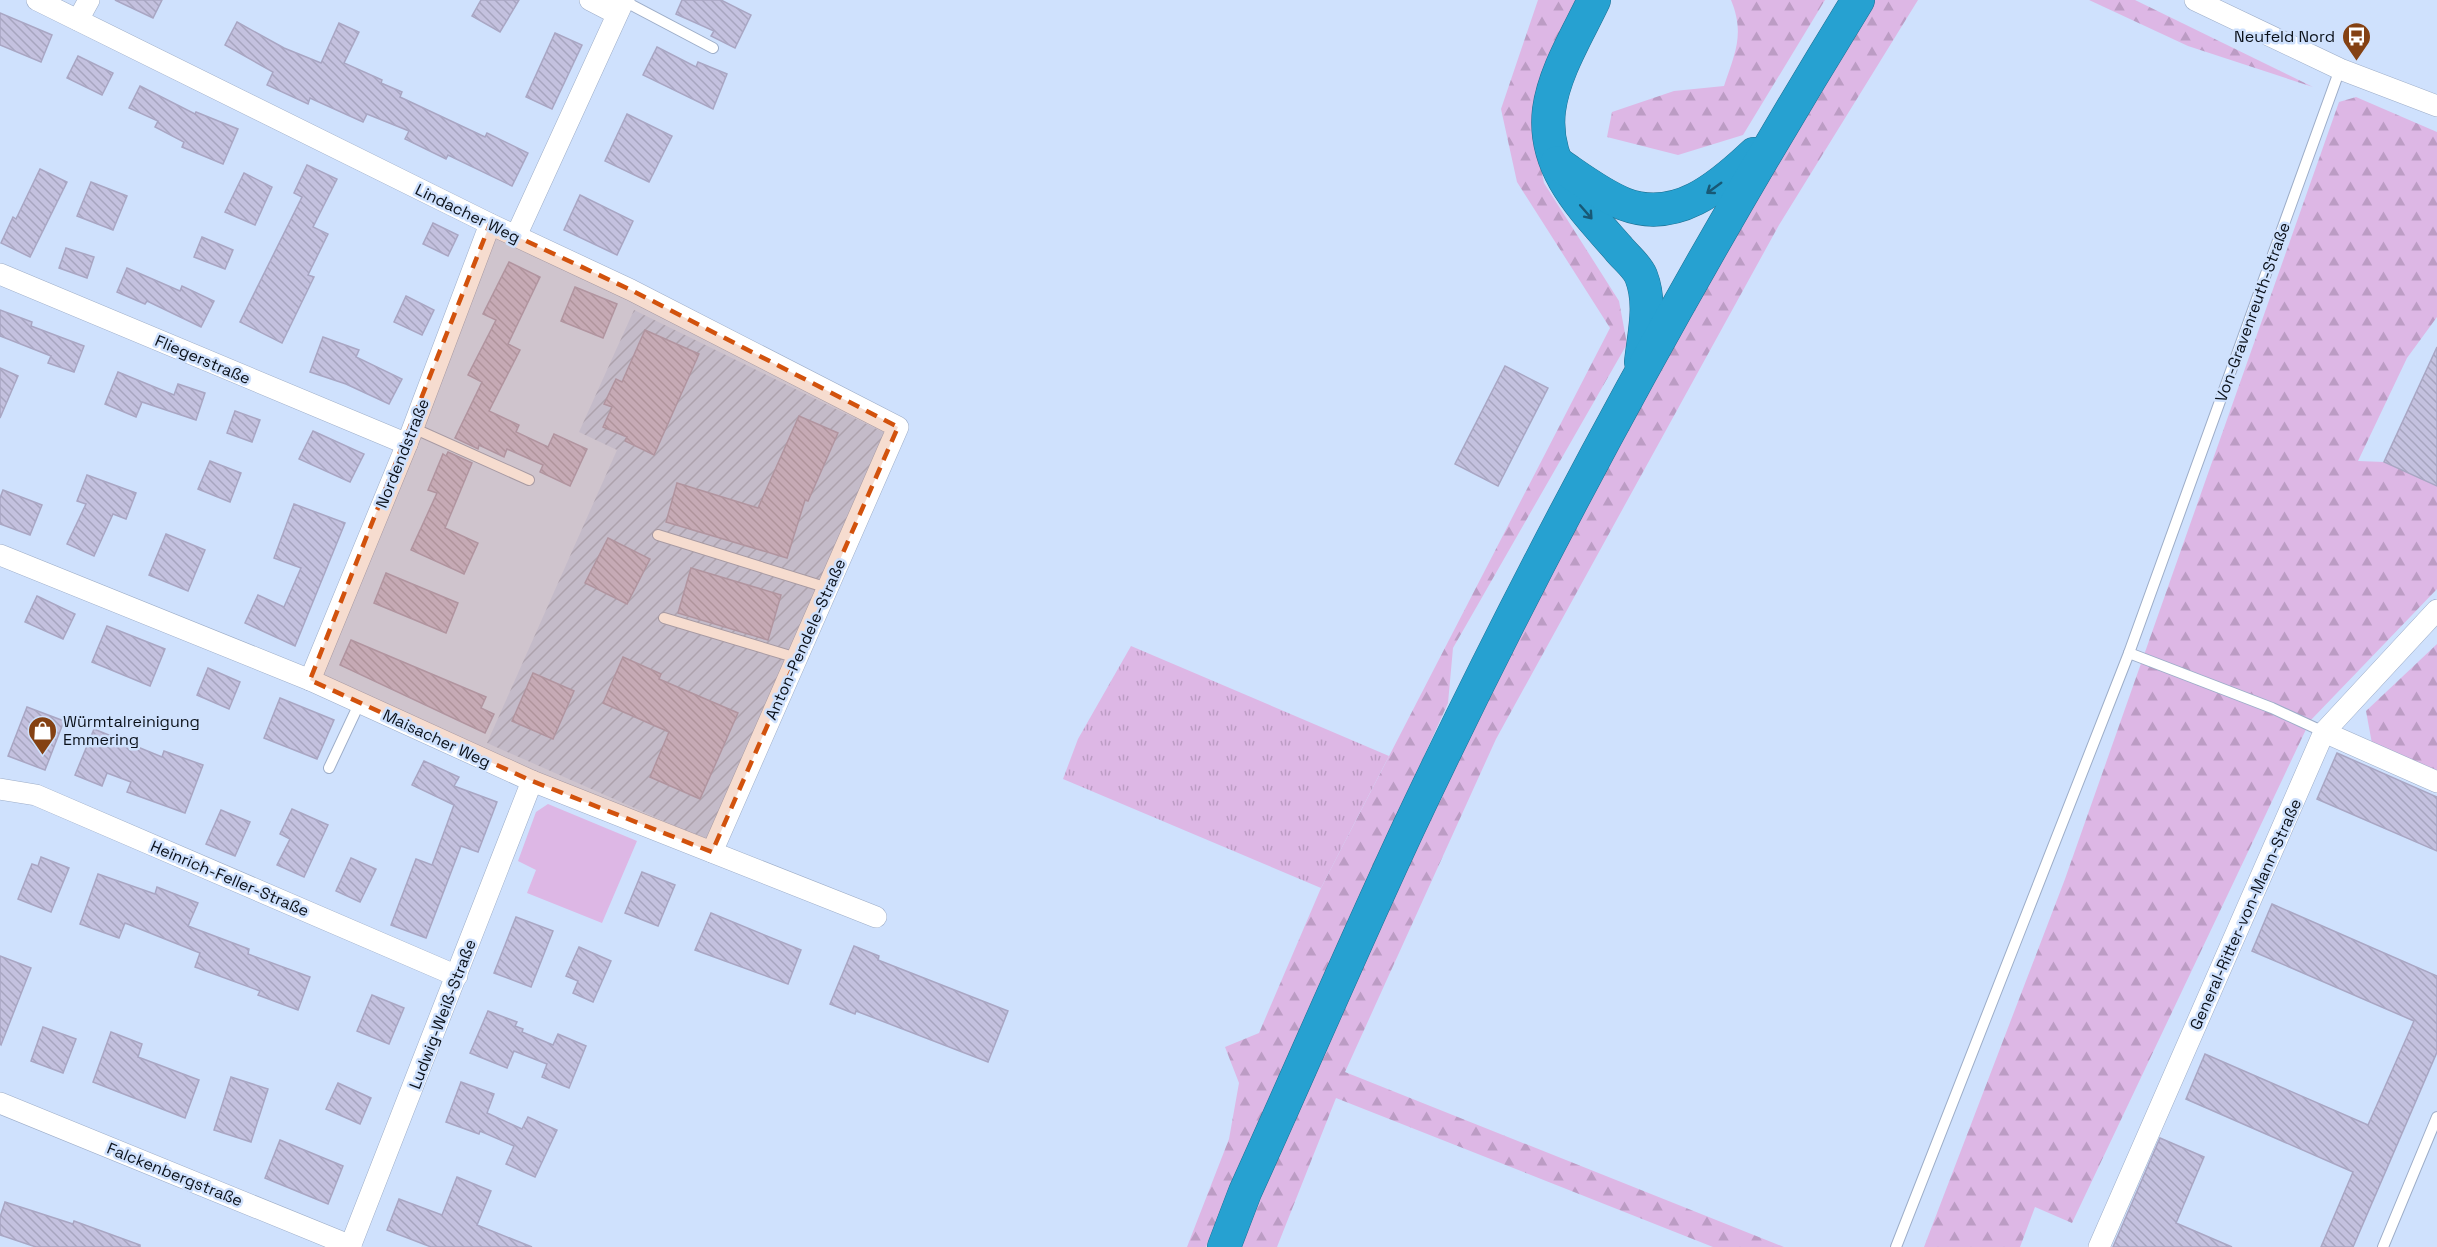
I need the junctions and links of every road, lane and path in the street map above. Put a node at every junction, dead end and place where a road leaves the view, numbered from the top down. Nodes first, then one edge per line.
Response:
1 (37, 0) edge
2 (88, 0) edge
3 (590, 0) edge
4 (1594, 0) edge
5 (1858, 0) edge
6 (2195, 0) edge
7 (622, 5) edge
8 (78, 20) junction
9 (713, 48) dead end
10 (2340, 69) junction
11 (2437, 106) edge
12 (1774, 136) junction
13 (1556, 162) junction
14 (490, 225) junction
15 (516, 236) junction
16 (0, 274) edge
17 (1639, 378) junction
18 (898, 427) joint
19 (410, 436) junction
20 (529, 480) dead end
21 (657, 535) dead end
22 (0, 555) edge
23 (828, 588) junction
24 (2437, 610) edge
25 (664, 618) dead end
26 (2129, 653) junction
27 (797, 658) junction
28 (310, 680) junction
29 (360, 702) junction
30 (2324, 732) junction
31 (329, 768) dead end
32 (532, 781) junction
33 (2437, 782) edge
34 (0, 789) edge
35 (712, 852) junction
36 (876, 916) dead end
37 (457, 976) junction
38 (0, 1103) edge
39 (2437, 1118) edge
40 (350, 1246) edge
41 (1224, 1247) edge
42 (1896, 1247) edge
43 (2099, 1247) edge
44 (2383, 1247) edge

1 - 8 street, Lindacher Weg
2 - 8 street
3 - 7 street
4 - 13 highway
5 - 12 highway
6 - 10 street
7 - 9 lane
7 - 15 street
8 - 14 street, Lindacher Weg
10 - 11 street
10 - 26 lane, Von-Gravenreuth-Straße
12 -> 13 highway
12 - 17 highway
13 -> 17 highway
14 - 15 street, Lindacher Weg
14 - 19 street, Nordendstraße
15 - 18 street, Lindacher Weg
16 - 19 street, Fliegerstraße
17 - 41 highway
18 - 23 street, Anton-Pendele-Straße
19 - 20 lane
19 - 28 street, Nordendstraße
21 - 23 lane
22 - 28 street, Maisacher Weg
23 - 27 street, Anton-Pendele-Straße
24 - 30 street, General-Ritter-von-Mann-Straße
25 - 27 lane
26 - 30 lane
26 - 42 lane, Von-Gravenreuth-Straße
27 - 35 street, Anton-Pendele-Straße
28 - 29 street, Maisacher Weg
29 - 31 lane
29 - 32 street, Maisacher Weg
30 - 33 street
30 - 43 street, General-Ritter-von-Mann-Straße
32 - 35 street, Maisacher Weg
32 - 37 street, Ludwig-Weiß-Straße
34 - 37 street, Heinrich-Feller-Straße
35 - 36 street, Maisacher Weg
37 - 40 street, Ludwig-Weiß-Straße
38 - 40 street, Falckenbergstraße
39 - 44 lane

